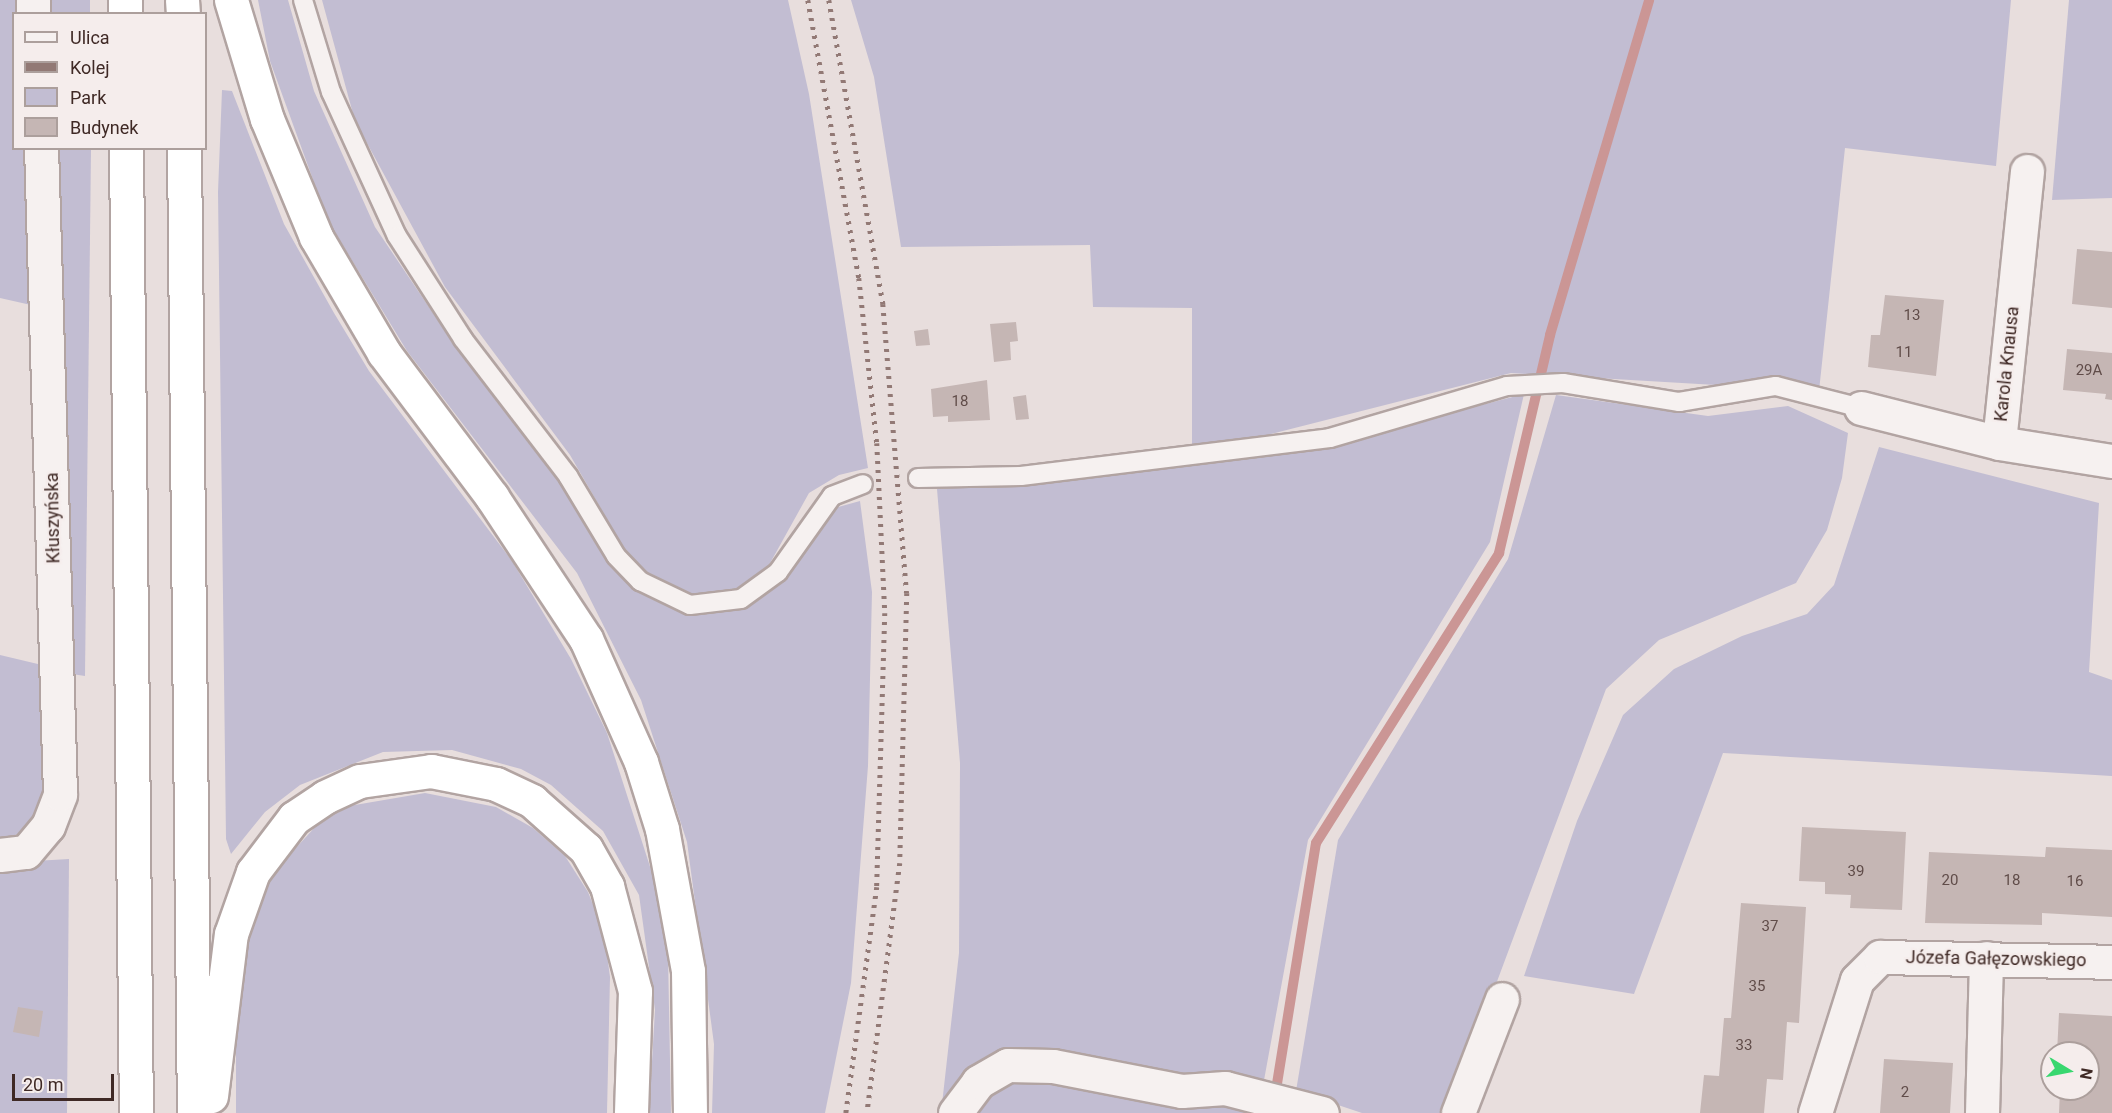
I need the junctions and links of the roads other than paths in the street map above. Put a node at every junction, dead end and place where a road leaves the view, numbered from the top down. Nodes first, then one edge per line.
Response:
1 (231, 0) edge
2 (303, 0) edge
3 (41, 150) edge
4 (126, 150) edge
5 (184, 150) edge
6 (2027, 171) dead end
7 (1861, 408) joint
8 (1999, 443) junction
9 (2112, 461) edge
10 (918, 478) dead end
11 (862, 484) dead end
12 (0, 855) edge
13 (1986, 958) junction
14 (2112, 962) edge
15 (1502, 999) dead end
16 (1310, 1108) edge
17 (136, 1113) edge
18 (194, 1113) edge
19 (209, 1113) edge
20 (631, 1113) edge
21 (690, 1113) edge
22 (955, 1113) edge
23 (1458, 1113) edge
24 (1815, 1113) edge
25 (1982, 1113) edge

1 - 21 highway
2 - 11 lane
3 - 12 street, Kłuszyńska
4 - 17 highway
5 - 18 highway
6 - 8 street, Karola Knausa
7 - 8 street
7 - 10 lane
8 - 9 street, Karola Knausa
13 - 14 street, Józefa Gałęzowskiego
13 - 24 street, Józefa Gałęzowskiego
13 - 25 street
15 - 23 street
16 - 22 street
19 - 20 highway

